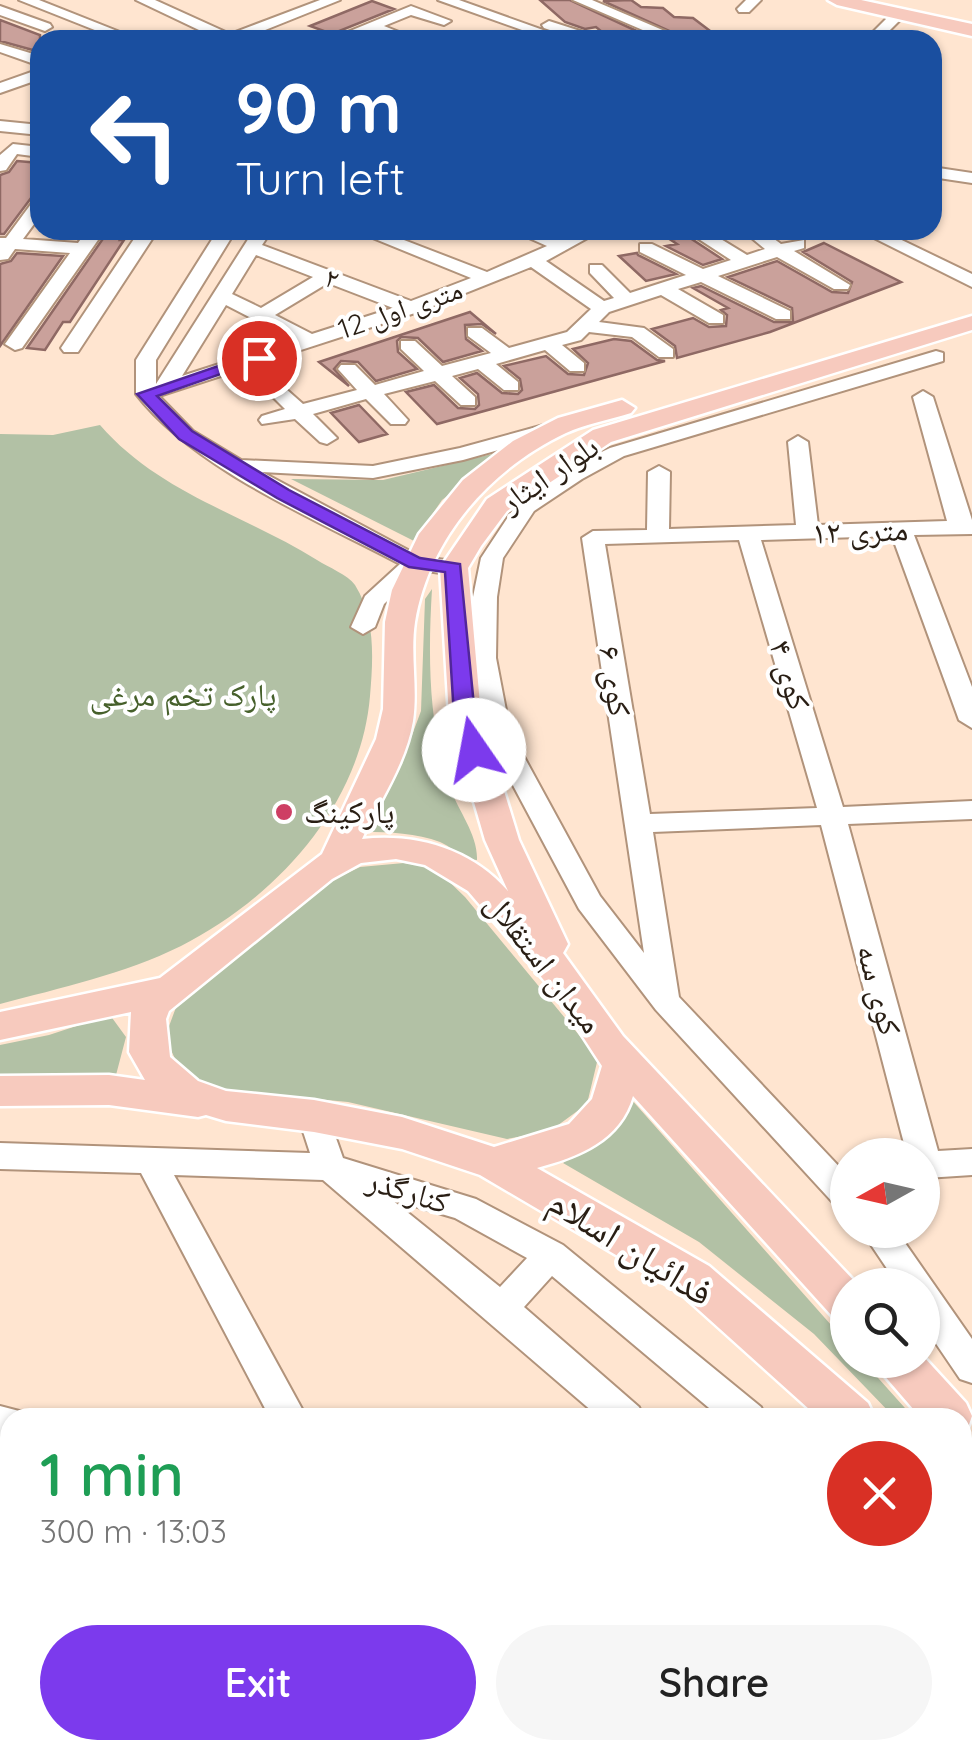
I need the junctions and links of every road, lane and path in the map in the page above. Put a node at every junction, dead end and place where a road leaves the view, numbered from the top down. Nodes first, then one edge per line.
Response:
1 (26, 0) edge
2 (144, 0) edge
3 (333, 0) edge
4 (445, 0) edge
5 (482, 0) edge
6 (580, 0) edge
7 (836, 0) edge
8 (868, 0) edge
9 (278, 7) dead end
10 (906, 7) edge
11 (0, 10) edge
12 (296, 14) junction
13 (370, 20) junction
14 (444, 21) dead end
15 (972, 22) edge
16 (55, 30) dead end
17 (106, 30) edge
18 (209, 30) edge
19 (253, 30) edge
20 (347, 30) edge
21 (391, 30) edge
22 (521, 30) edge
23 (566, 30) edge
24 (654, 30) edge
25 (882, 30) edge
26 (972, 30) edge
27 (1, 43) edge
28 (30, 56) edge
29 (30, 78) edge
30 (0, 88) edge
31 (0, 126) edge
32 (30, 129) edge
33 (30, 151) edge
34 (0, 166) edge
35 (942, 174) edge
36 (972, 178) edge
37 (30, 216) edge
38 (90, 240) edge
39 (142, 240) edge
40 (221, 240) edge
41 (257, 240) edge
42 (388, 240) edge
43 (546, 240) edge
44 (574, 240) edge
45 (710, 240) edge
46 (765, 240) edge
47 (888, 240) edge
48 (798, 244) dead end
49 (562, 246) junction
50 (4, 248) edge
51 (252, 248) junction
52 (646, 248) dead end
53 (84, 249) junction
54 (778, 250) junction
55 (533, 260) junction
56 (745, 261) junction
57 (596, 270) dead end
58 (702, 275) junction
59 (327, 276) junction
60 (488, 278) junction
61 (972, 280) edge
62 (841, 285) dead end
63 (662, 288) junction
64 (222, 296) junction
65 (627, 300) junction
66 (410, 308) junction
67 (602, 308) junction
68 (784, 315) dead end
69 (261, 316) junction
70 (716, 320) dead end
71 (967, 320) edge
72 (584, 326) junction
73 (475, 332) dead end
74 (310, 340) junction
75 (15, 344) dead end
76 (549, 344) junction
77 (408, 345) dead end
78 (71, 348) dead end
79 (666, 353) dead end
80 (508, 356) junction
81 (936, 357) dead end
82 (484, 364) junction
83 (577, 367) dead end
84 (348, 369) dead end
85 (441, 375) junction
86 (511, 386) dead end
87 (155, 392) junction
88 (280, 392) dead end
89 (372, 393) junction
90 (923, 396) dead end
91 (468, 401) dead end
92 (300, 412) junction
93 (269, 420) dead end
94 (398, 420) dead end
95 (553, 429) junction
96 (327, 438) dead end
97 (798, 442) dead end
98 (232, 463) junction
99 (659, 472) dead end
100 (966, 527) edge
101 (900, 530) junction
102 (808, 532) junction
103 (748, 534) junction
104 (658, 536) junction
105 (593, 538) joint
106 (415, 563) junction
107 (454, 568) junction
108 (364, 627) dead end
109 (465, 716) junction
110 (972, 720) edge
111 (534, 805) junction
112 (972, 810) edge
113 (832, 814) junction
114 (636, 824) junction
115 (336, 861) junction
116 (568, 982) junction
117 (169, 990) junction
118 (666, 1002) junction
119 (0, 1026) edge
120 (607, 1042) junction
121 (0, 1090) edge
122 (226, 1106) junction
123 (314, 1116) junction
124 (916, 1138) edge
125 (0, 1156) edge
126 (151, 1162) junction
127 (972, 1162) edge
128 (494, 1163) junction
129 (940, 1166) edge
130 (330, 1167) junction
131 (830, 1179) edge
132 (551, 1255) junction
133 (830, 1284) edge
134 (501, 1308) junction
135 (940, 1321) edge
136 (972, 1368) edge
137 (915, 1378) edge
138 (284, 1408) edge
139 (615, 1408) edge
140 (736, 1408) edge
141 (841, 1408) edge
142 (941, 1408) edge

1 - 17 street
2 - 18 street
3 - 12 street
4 - 22 street
5 - 23 street
6 - 24 street
7 - 10 main road
8 - 10 main road
9 - 12 street
10 - 15 main road
10 - 25 street
10 - 26 main road
11 - 16 street
12 - 19 street
13 - 14 street
13 - 20 street
13 - 21 street
27 - 28 street
29 - 30 street
31 - 32 street
33 - 34 street
35 - 36 street
37 - 50 street
38 - 53 street
39 - 78 street
40 - 87 street
41 - 51 street
42 - 60 street
43 - 49 street
44 - 49 street, 12 متری اول
45 - 56 street
46 - 54 street
47 - 61 street
48 - 54 street
49 - 55 street, 12 متری اول
50 - 53 street
51 - 59 street, ۲
51 - 64 street
52 - 58 street
53 - 75 street
54 - 56 street
54 - 62 street
55 - 60 street, 12 متری اول
55 - 67 street
56 - 58 street
57 - 65 street
58 - 63 street
58 - 68 street
59 - 66 street, ۲
59 - 69 street
60 - 66 street, 12 متری اول
63 - 65 street
63 - 70 street
64 - 69 street
64 - 87 street
65 - 67 street
66 - 74 street, 12 متری اول
67 - 72 street
69 - 74 street
71 - 95 main road, بلوار ایثار
71 - 107 main road, بلوار ایثار
72 - 76 street
72 - 79 street
73 - 80 street
74 - 87 street, 12 متری اول
76 - 80 street
76 - 83 street
77 - 85 street
80 - 82 street
81 - 111 street
82 - 85 street
82 - 86 street
84 - 89 street
85 - 89 street
85 - 91 street
87 - 98 street
88 - 92 street
89 - 92 street
89 - 94 street
90 - 100 street
92 - 93 street
92 - 96 street
95 - 98 street
95 - 106 main road, بلوار ایثار
97 - 102 street
98 - 106 street
99 - 104 street
100 - 101 street, ۱۲ متری
101 - 102 street, ۱۲ متری
101 - 110 street
102 - 103 street, ۱۲ متری
103 - 104 street, ۱۲ متری
103 - 113 street, کوی ۴
104 - 105 street, ۱۲ متری
105 - 114 street, کوی ۶
106 - 107 street
106 - 108 street
106 - 115 main road, بلوار ایثار
107 - 109 main road
109 - 111 street
109 - 116 main road
111 - 118 street
112 - 113 street
113 - 114 street
113 - 124 street, کوی سه
114 - 118 street, کوی ۶
115 - 116 main road, میدان استقلال
115 - 117 main road, میدان استقلال
116 - 120 main road, میدان استقلال
117 - 119 main road
117 - 122 main road, میدان استقلال
118 - 131 street
120 - 128 main road, میدان استقلال
120 - 133 main road
121 - 122 main road
122 - 123 main road, میدان استقلال
123 - 128 main road, میدان استقلال
123 - 130 street
125 - 126 street, کنارگذر
126 - 130 street, کنارگذر
126 - 138 street
127 - 129 street
128 - 141 main road, فدائیان اسلام
130 - 132 street, کنارگذر
130 - 134 street
132 - 134 street
132 - 140 street, کنارگذر
134 - 139 street
135 - 136 street
137 - 142 main road

